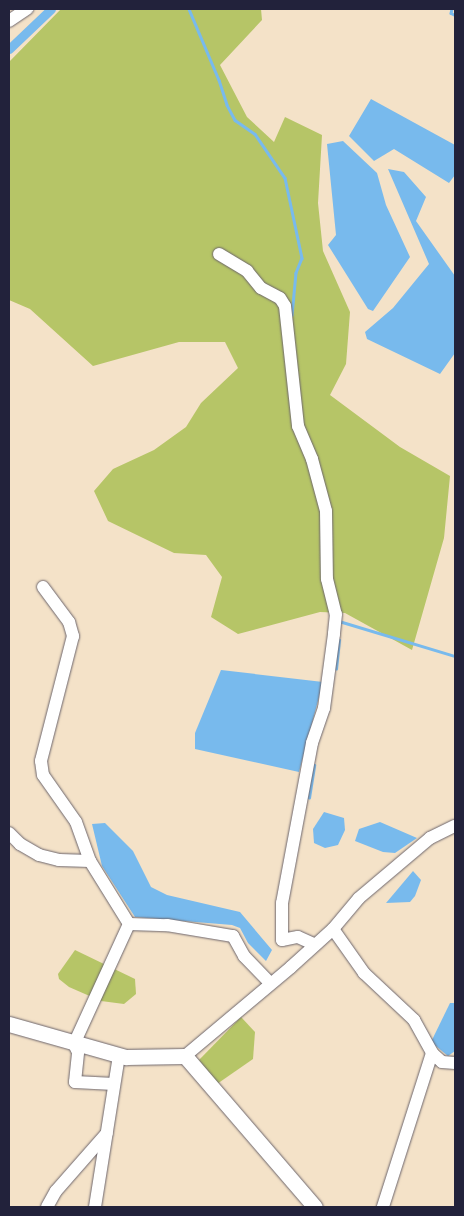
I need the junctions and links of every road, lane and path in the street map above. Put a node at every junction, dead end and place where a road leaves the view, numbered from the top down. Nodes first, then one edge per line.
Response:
1 (21, 10) edge
2 (9, 21) edge
3 (219, 254) dead end
4 (43, 587) dead end
5 (455, 826) edge
6 (9, 833) edge
7 (90, 861) junction
8 (129, 924) junction
9 (333, 929) junction
10 (314, 944) junction
11 (270, 984) junction
12 (9, 1024) edge
13 (74, 1044) junction
14 (432, 1053) junction
15 (119, 1055) junction
16 (185, 1056) junction
17 (455, 1063) edge
18 (114, 1084) junction
19 (107, 1133) junction
20 (47, 1207) edge
21 (95, 1207) edge
22 (315, 1207) edge
23 (383, 1207) edge

1 - 2 street
3 - 10 street
4 - 7 street
5 - 9 street
6 - 7 street
7 - 8 street
8 - 11 street
8 - 13 street
9 - 10 street
9 - 14 street
10 - 11 street
11 - 16 street
12 - 13 main road
13 - 15 main road
13 - 18 street
14 - 17 street
14 - 23 street
15 - 16 main road
15 - 18 street
16 - 22 main road
18 - 19 street
19 - 20 street
19 - 21 street

